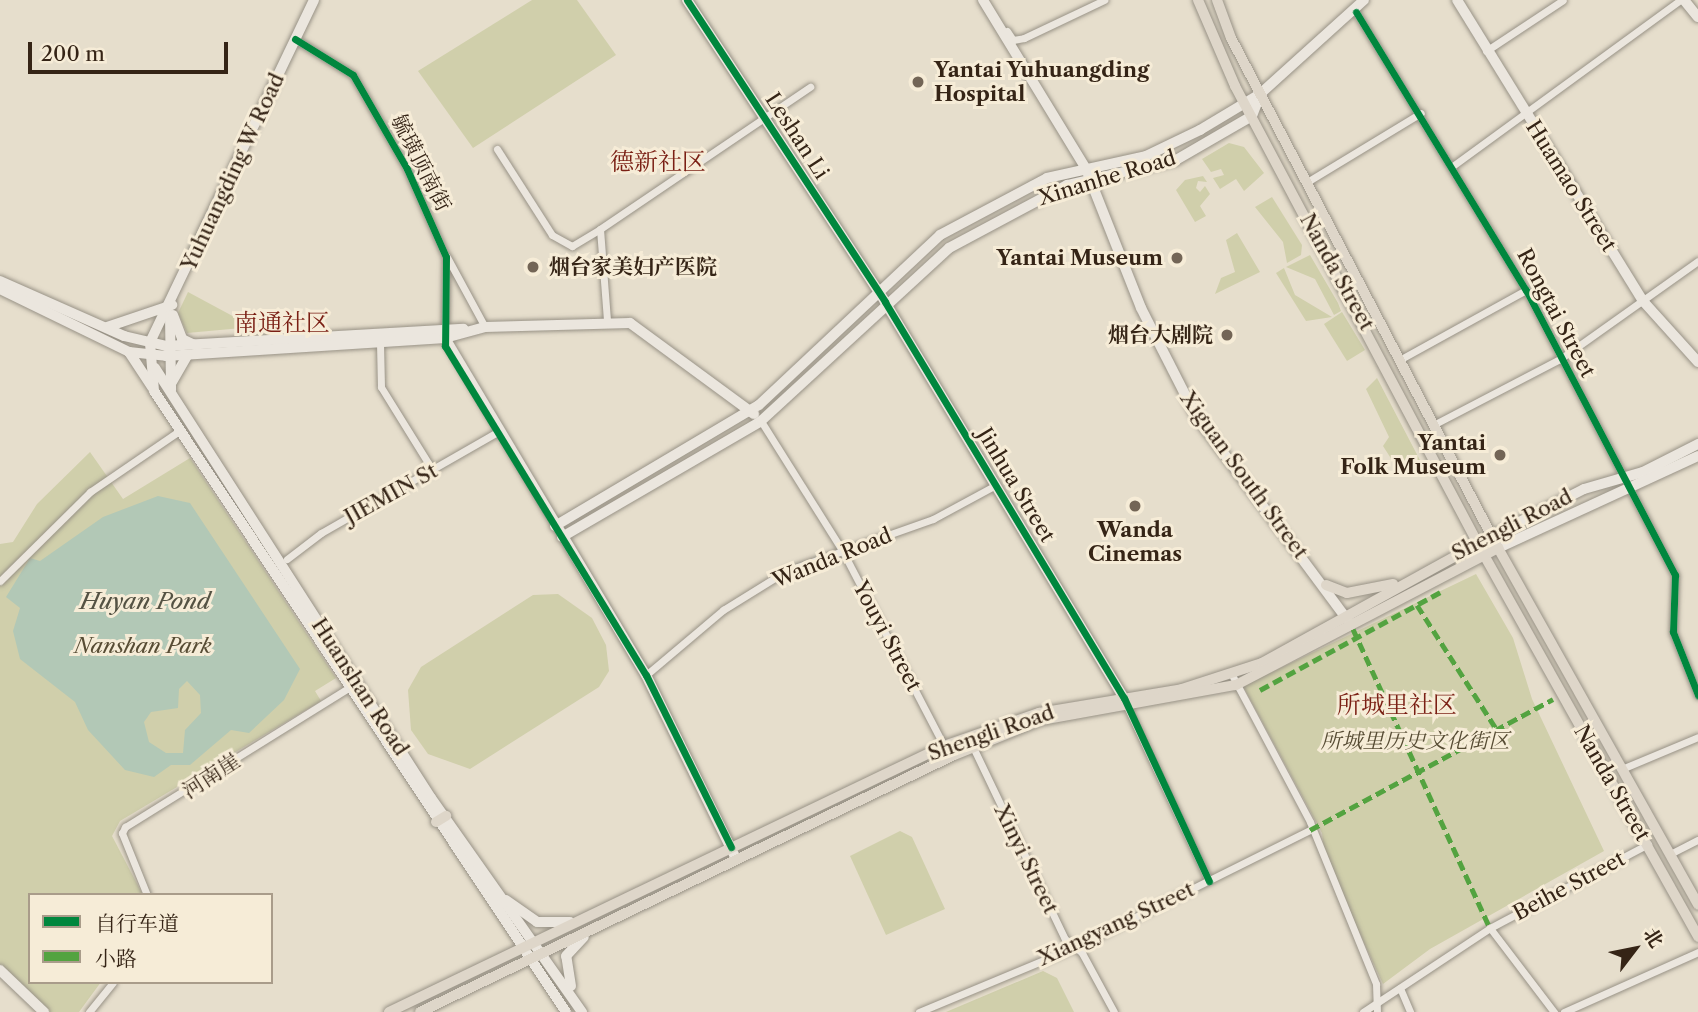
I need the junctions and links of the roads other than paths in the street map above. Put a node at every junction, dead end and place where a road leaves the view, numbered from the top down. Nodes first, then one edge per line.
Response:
1 (314, 0) edge
2 (687, 0) edge
3 (986, 0) edge
4 (1104, 0) edge
5 (1198, 0) edge
6 (1217, 0) edge
7 (1364, 0) edge
8 (1457, 0) edge
9 (1563, 0) edge
10 (1682, 0) edge
11 (1356, 12) junction
12 (1698, 17) edge
13 (295, 39) junction
14 (1486, 51) junction
15 (810, 87) dead end
16 (1261, 94) junction
17 (1246, 105) junction
18 (1421, 113) junction
19 (1527, 114) junction
20 (762, 115) junction
21 (1252, 117) junction
22 (497, 149) dead end
23 (1454, 165) junction
24 (1086, 169) junction
25 (1307, 181) junction
26 (1093, 183) junction
27 (600, 229) junction
28 (446, 257) junction
29 (1698, 261) edge
30 (0, 281) edge
31 (0, 289) edge
32 (1526, 290) junction
33 (878, 292) junction
34 (1643, 301) junction
35 (886, 302) junction
36 (172, 304) junction
37 (607, 320) junction
38 (103, 327) junction
39 (485, 327) junction
40 (445, 334) junction
41 (150, 343) junction
42 (380, 343) junction
43 (200, 347) junction
44 (166, 351) junction
45 (129, 352) junction
46 (150, 355) junction
47 (187, 356) junction
48 (1401, 359) junction
49 (1560, 359) junction
50 (1698, 362) edge
51 (172, 390) junction
52 (155, 391) junction
53 (173, 401) junction
54 (750, 411) junction
55 (761, 421) junction
56 (1435, 424) junction
57 (179, 431) junction
58 (498, 432) junction
59 (1698, 444) edge
60 (1698, 456) edge
61 (433, 471) junction
62 (1626, 483) junction
63 (996, 485) junction
64 (555, 526) junction
65 (1492, 536) junction
66 (562, 537) junction
67 (1478, 543) junction
68 (1498, 548) junction
69 (842, 550) junction
70 (1484, 555) junction
71 (287, 559) dead end
72 (1406, 580) junction
73 (0, 581) edge
74 (1326, 585) junction
75 (1350, 624) junction
76 (646, 675) junction
77 (1234, 680) junction
78 (353, 685) junction
79 (1698, 695) edge
80 (1125, 701) junction
81 (1698, 737) edge
82 (970, 742) junction
83 (944, 746) junction
84 (1624, 768) junction
85 (446, 816) junction
86 (436, 822) junction
87 (1310, 830) junction
88 (1698, 840) edge
89 (1648, 844) junction
90 (733, 852) junction
91 (1670, 854) junction
92 (488, 878) junction
93 (1209, 881) junction
94 (146, 893) edge
95 (1698, 905) edge
96 (598, 915) junction
97 (1490, 929) junction
98 (584, 937) junction
99 (1698, 937) edge
100 (535, 946) junction
101 (1075, 947) junction
102 (522, 953) junction
103 (1698, 953) edge
104 (545, 956) junction
105 (533, 962) junction
106 (0, 970) edge
107 (111, 984) edge
108 (1400, 988) junction
109 (1376, 1009) edge
110 (44, 1012) edge
111 (89, 1012) edge
112 (389, 1012) edge
113 (420, 1012) edge
114 (566, 1012) edge
115 (582, 1012) edge
116 (919, 1012) edge
117 (1114, 1012) edge
118 (1363, 1012) edge
119 (1410, 1012) edge
120 (1554, 1012) edge
121 (1564, 1012) edge

1 - 13 main road, Yuhuangding W Road
2 - 20 main road, Leshan Li
3 - 4 street
3 - 24 main road, Xiguan South Street
5 - 17 main road, Nanda Street
6 - 16 main road, Nanda Street
7 - 11 main road
8 - 14 main road, Huamao Street
9 - 14 street
10 - 12 main road
10 - 19 street
11 - 16 main road
11 - 18 street, Rongtai Street
13 - 28 street, 毓璜顶南街
13 - 36 main road, Yuhuangding W Road
14 - 19 main road, Huamao Street
15 - 20 street
16 - 17 main road, Xinanhe Road
16 - 21 main road
16 - 25 main road, Nanda Street
17 - 21 main road, Nanda Street
17 - 24 main road, Xinanhe Road
18 - 23 street, Rongtai Street
18 - 25 street
19 - 23 street
19 - 34 main road, Huamao Street
20 - 27 street
20 - 33 main road, Leshan Li
21 - 26 main road, Xinanhe Road
21 - 67 main road, Nanda Street
22 - 27 street
23 - 32 street, Rongtai Street
24 - 26 main road, Xiguan South Street
24 - 33 main road, Xinanhe Road
25 - 48 main road, Nanda Street
26 - 35 main road, Xinanhe Road
26 - 74 main road, Xiguan South Street
27 - 37 street
28 - 39 street
28 - 40 street, 毓璜顶南街
29 - 34 street
30 - 38 main road
31 - 45 main road
32 - 48 street
32 - 49 street, Rongtai Street
33 - 35 main road, Jinhua Street
33 - 54 main road, Xinanhe Road
34 - 49 street
34 - 50 main road, Huamao Street
35 - 55 main road, Xinanhe Road
35 - 63 main road, Jinhua Street
36 - 38 main road
36 - 41 main road, Yuhuangding W Road
36 - 43 main road
36 - 44 main road
37 - 39 main road
37 - 54 main road
38 - 41 main road
39 - 40 main road
40 - 42 main road
40 - 43 main road
40 - 58 main road
41 - 44 main road
41 - 46 main road
42 - 47 main road
42 - 61 street
43 - 44 main road
44 - 46 main road
44 - 47 main road
44 - 51 main road
45 - 46 main road
45 - 52 main road, Huanshan Road
46 - 52 main road
46 - 53 main road, Huanshan Road
47 - 51 main road
48 - 56 main road, Nanda Street
49 - 56 street
49 - 62 street, Rongtai Street
51 - 53 main road
52 - 57 main road, Huanshan Road
53 - 78 main road, Huanshan Road
54 - 55 main road
54 - 64 main road, Xinanhe Road
55 - 66 main road, Xinanhe Road
55 - 69 street, Youyi Street
56 - 65 main road, Nanda Street
57 - 73 street
57 - 78 main road, Huanshan Road
58 - 61 street, JIEMIN St
58 - 64 main road
59 - 62 main road, Shengli Road
60 - 62 main road, Shengli Road
61 - 71 street, JIEMIN St
62 - 65 main road, Shengli Road
62 - 68 main road, Shengli Road
62 - 79 street, Rongtai Street
63 - 69 street, Wanda Road
63 - 80 main road, Jinhua Street
64 - 66 main road
65 - 67 main road, Shengli Road
65 - 68 main road, Nanda Street
66 - 76 main road
67 - 70 main road, Nanda Street
67 - 72 main road, Shengli Road
68 - 70 main road, Shengli Road
68 - 84 main road, Nanda Street
69 - 76 street, Wanda Road
69 - 83 street, Youyi Street
70 - 75 main road, Shengli Road
70 - 89 main road, Nanda Street
72 - 74 main road
72 - 75 main road, Shengli Road
74 - 75 main road, Xiguan South Street
75 - 77 main road, Shengli Road
76 - 90 main road
77 - 80 main road, Shengli Road
77 - 87 street
78 - 85 main road, Huanshan Road
78 - 86 main road, Huanshan Road
78 - 94 street, 河南崖
80 - 82 main road, Shengli Road
80 - 93 street
81 - 84 street
82 - 83 main road, Shengli Road
82 - 90 main road, Shengli Road
82 - 101 street, Xinyi Street
83 - 90 main road, Shengli Road
84 - 91 main road, Nanda Street
85 - 86 main road
85 - 92 main road, Huanshan Road
86 - 102 main road, Huanshan Road
87 - 93 street, Xiangyang Street
87 - 109 street
88 - 91 street
89 - 97 street, Beihe Street
89 - 99 main road, Nanda Street
90 - 96 main road, Shengli Road
90 - 98 main road, Shengli Road
91 - 95 main road, Nanda Street
92 - 96 main road
92 - 100 main road, Huanshan Road
93 - 101 street, Xiangyang Street
96 - 100 main road, Shengli Road
97 - 108 street, Beihe Street
97 - 120 street
98 - 104 main road, Shengli Road
98 - 115 main road
100 - 102 main road, Shengli Road
100 - 104 main road, Huanshan Road
101 - 116 street, Xiangyang Street
101 - 117 street, Xinyi Street
102 - 105 main road, Huanshan Road
102 - 112 main road, Shengli Road
103 - 121 street
104 - 105 main road, Shengli Road
104 - 115 main road, Huanshan Road
105 - 113 main road, Shengli Road
105 - 114 main road, Huanshan Road
106 - 110 main road
107 - 111 street
108 - 109 street, Beihe Street
108 - 119 street
109 - 118 street, Beihe Street

